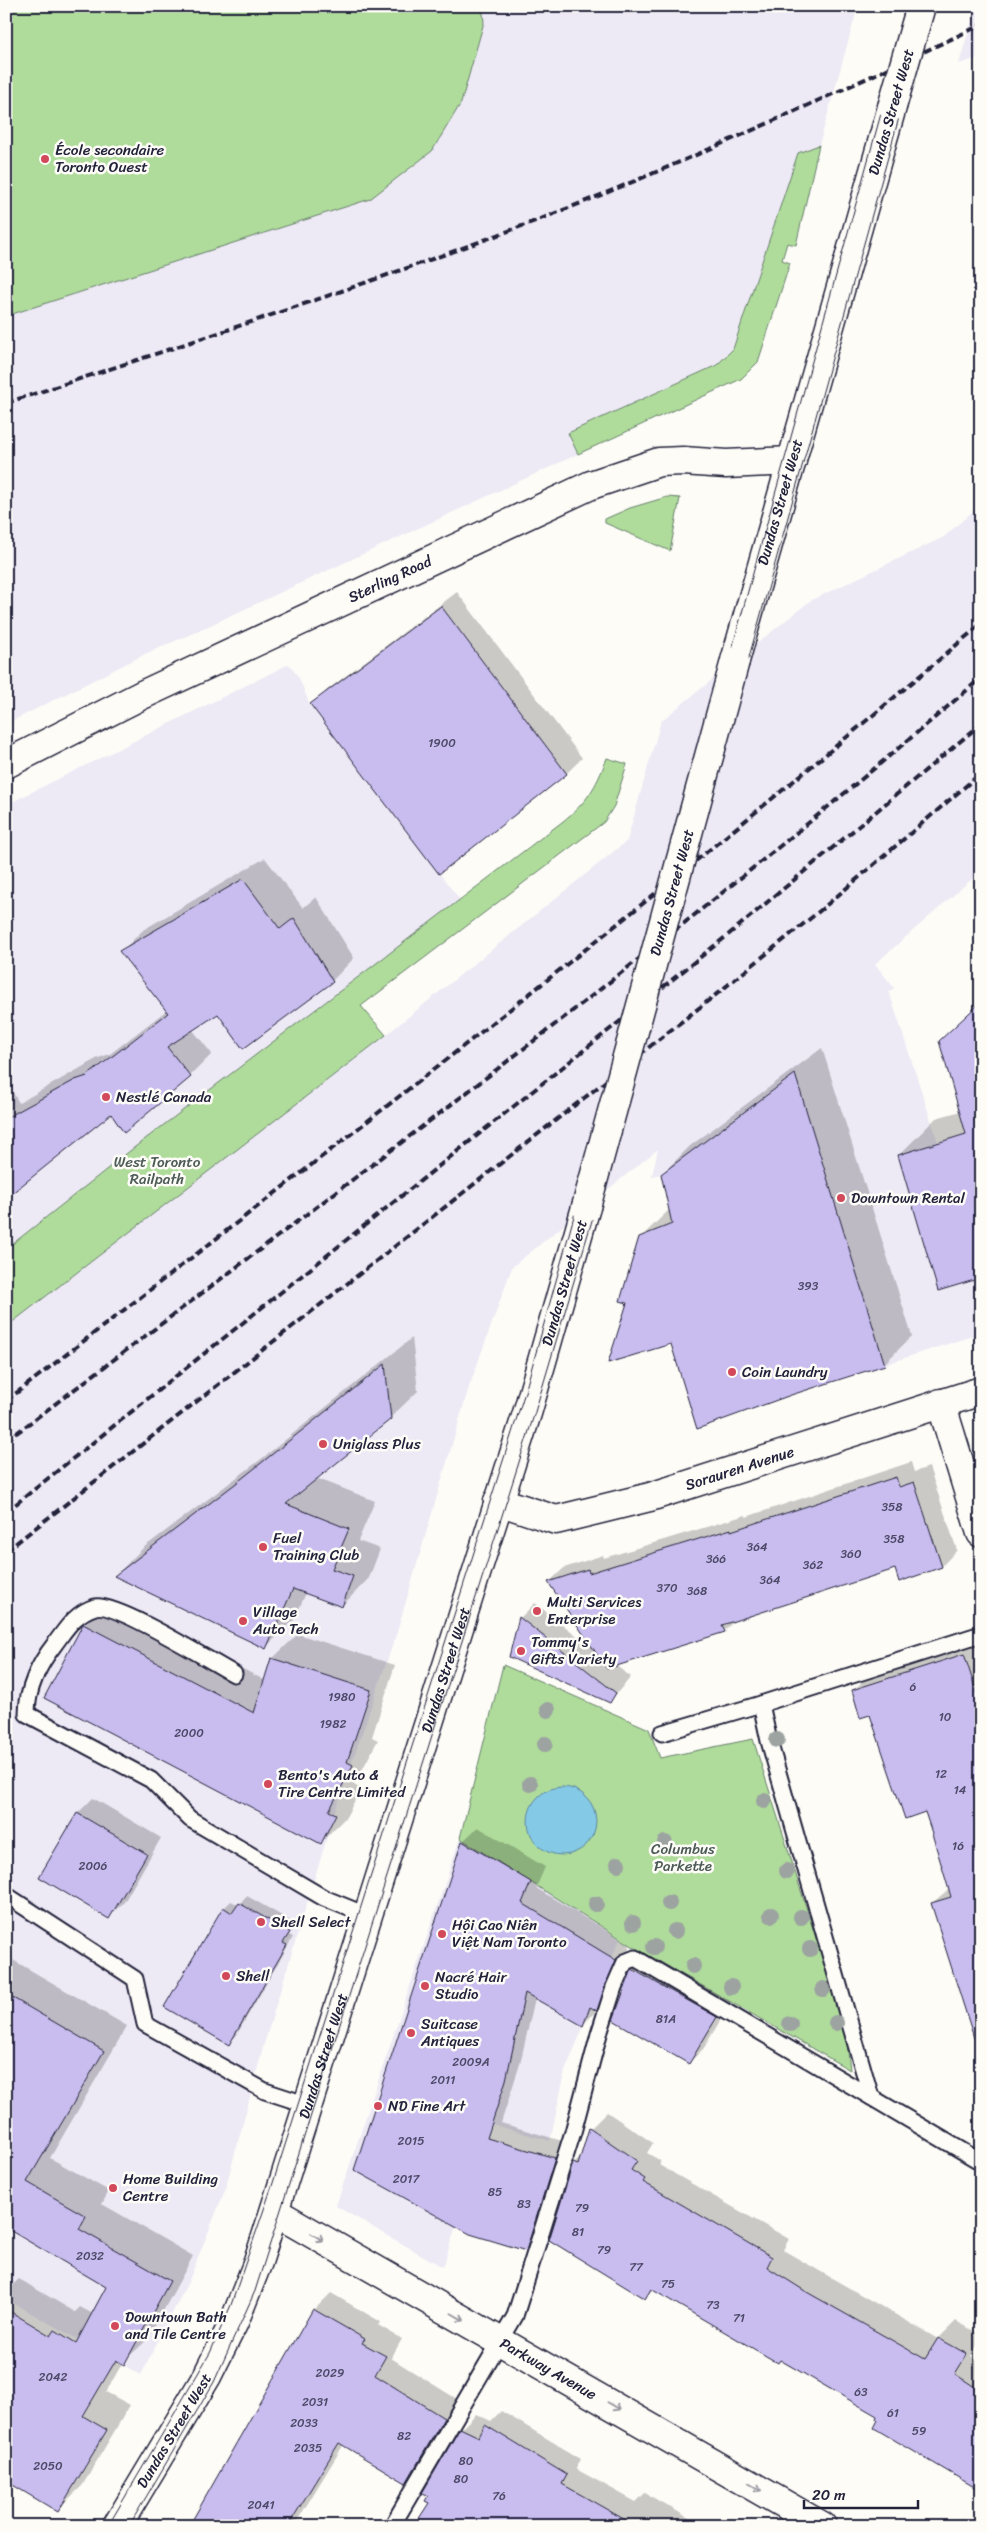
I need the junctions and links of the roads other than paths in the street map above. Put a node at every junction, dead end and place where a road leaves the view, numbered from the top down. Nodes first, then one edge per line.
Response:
1 (921, 6) edge
2 (792, 461) junction
3 (6, 764) edge
4 (981, 1391) edge
5 (941, 1403) junction
6 (498, 1501) junction
7 (981, 1533) edge
8 (981, 1634) edge
9 (234, 1674) dead end
10 (761, 1704) junction
11 (662, 1734) dead end
12 (6, 1895) edge
13 (366, 1916) junction
14 (871, 2097) junction
15 (308, 2105) junction
16 (981, 2162) edge
17 (275, 2212) junction
18 (500, 2341) junction
19 (118, 2526) edge
20 (392, 2526) edge
21 (822, 2526) edge

1 - 2 main road, Dundas Street West, bridge
2 - 3 main road, Sterling Road
2 - 6 main road, Dundas Street West, bridge
4 - 5 main road, Sorauren Avenue
5 - 6 main road, Sorauren Avenue
5 - 7 main road
6 - 13 main road, Dundas Street West
8 - 10 lane
9 - 13 lane
10 - 11 lane
10 - 14 lane
12 - 15 lane
13 - 15 main road, Dundas Street West
14 - 16 lane
14 - 18 lane
15 - 17 main road, Dundas Street West
17 -> 18 main road, Parkway Avenue
17 - 19 main road, Dundas Street West
18 - 20 lane
18 -> 21 main road, Parkway Avenue

